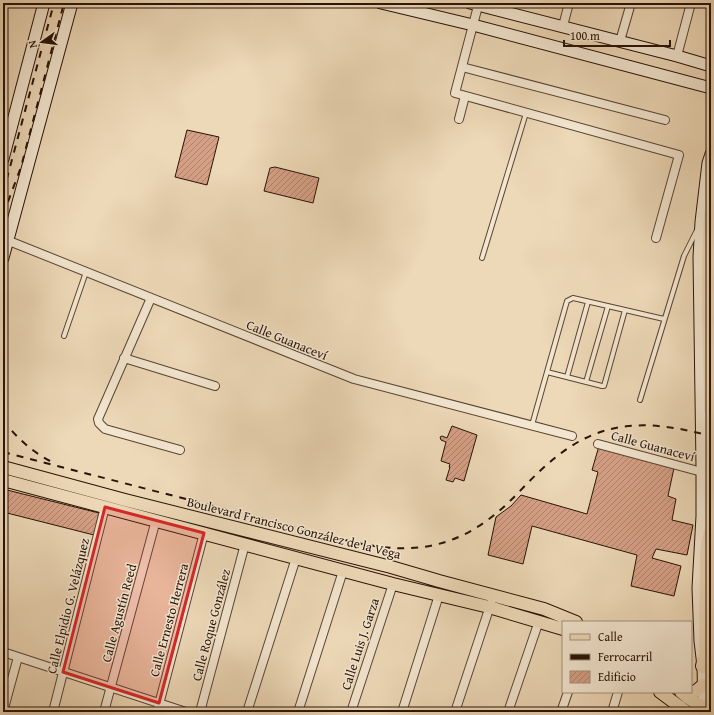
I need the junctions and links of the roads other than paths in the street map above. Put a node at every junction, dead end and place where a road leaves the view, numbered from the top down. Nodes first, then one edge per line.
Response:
1 (44, 3) edge
2 (72, 3) edge
3 (381, 3) edge
4 (569, 3) edge
5 (631, 3) edge
6 (691, 3) edge
7 (474, 4) edge
8 (507, 8) edge
9 (473, 25) junction
10 (562, 26) junction
11 (620, 41) junction
12 (677, 56) junction
13 (711, 66) edge
14 (462, 68) junction
15 (711, 88) edge
16 (465, 96) junction
17 (526, 113) junction
18 (459, 118) dead end
19 (665, 120) dead end
20 (711, 154) edge
21 (3, 159) edge
22 (708, 217) edge
23 (656, 238) dead end
24 (5, 240) edge
25 (3, 258) edge
26 (482, 258) dead end
27 (86, 272) junction
28 (151, 298) junction
29 (588, 302) junction
30 (608, 306) junction
31 (625, 310) junction
32 (664, 319) junction
33 (64, 336) dead end
34 (124, 358) junction
35 (547, 372) junction
36 (567, 377) junction
37 (586, 382) junction
38 (214, 386) dead end
39 (640, 400) dead end
40 (708, 411) edge
41 (532, 426) junction
42 (572, 436) dead end
43 (598, 444) dead end
44 (180, 450) dead end
45 (705, 466) edge
46 (3, 467) edge
47 (3, 480) edge
48 (106, 506) junction
49 (156, 520) junction
50 (711, 532) edge
51 (204, 533) junction
52 (245, 544) junction
53 (296, 558) junction
54 (343, 571) junction
55 (393, 584) junction
56 (439, 595) junction
57 (491, 602) junction
58 (539, 621) junction
59 (574, 621) edge
60 (562, 629) edge
61 (3, 652) edge
62 (18, 657) junction
63 (703, 666) junction
64 (64, 672) junction
65 (704, 685) junction
66 (111, 687) junction
67 (692, 691) edge
68 (568, 693) edge
69 (618, 693) edge
70 (661, 693) edge
71 (681, 693) edge
72 (159, 703) junction
73 (706, 710) edge
74 (3, 712) edge
75 (53, 712) edge
76 (104, 712) edge
77 (157, 712) edge
78 (186, 712) edge
79 (200, 712) edge
80 (246, 712) edge
81 (298, 712) edge
82 (351, 712) edge
83 (402, 712) edge
84 (455, 712) edge
85 (508, 712) edge
86 (561, 712) edge
87 (612, 712) edge
88 (687, 712) edge

1 - 21 street
2 - 24 street
3 - 9 street
4 - 10 street
5 - 11 street
6 - 12 street
7 - 8 street
7 - 9 street
8 - 10 street
9 - 14 street
9 - 15 street
10 - 11 street
11 - 12 street
12 - 13 street
14 - 16 street
14 - 19 street
16 - 17 street
16 - 18 street
17 - 23 street
17 - 26 lane
20 - 22 street
22 - 32 lane
22 - 40 highway
24 - 25 street
24 - 27 street, Calle Guanaceví
27 - 28 street, Calle Guanaceví
27 - 33 lane
28 - 34 street
28 - 41 street, Calle Guanaceví
29 - 30 lane
29 - 35 lane
29 - 36 lane
30 - 31 lane
30 - 37 lane
31 - 32 lane
31 - 37 lane
32 - 39 lane
34 - 38 street
34 - 44 street
35 - 36 lane
35 - 41 lane
36 - 37 lane
40 - 45 street
41 - 42 street, Calle Guanaceví
43 - 45 street, Calle Guanaceví
45 - 63 street
46 - 57 main road, Boulevard Francisco González de la Vega
47 - 48 main road, Boulevard Francisco González de la Vega
48 - 49 main road, Boulevard Francisco González de la Vega
48 - 64 street, Calle Elpidio G. Velázquez
49 - 51 main road, Boulevard Francisco González de la Vega
49 - 66 street, Calle Agustín Reed
50 - 63 highway
51 - 52 main road, Boulevard Francisco González de la Vega
51 - 72 street, Calle Ernesto Herrera
52 - 53 main road, Boulevard Francisco González de la Vega
52 - 79 street, Calle Roque González
53 - 54 main road, Boulevard Francisco González de la Vega
53 - 80 street
54 - 55 main road, Boulevard Francisco González de la Vega
54 - 81 street
55 - 56 main road, Boulevard Francisco González de la Vega
55 - 82 street, Calle Luis J. Garza
56 - 57 main road, Boulevard Francisco González de la Vega
56 - 83 street
57 - 58 main road, Boulevard Francisco González de la Vega
57 - 59 main road, Boulevard Francisco González de la Vega
57 - 84 street
58 - 60 main road, Boulevard Francisco González de la Vega
58 - 85 street
61 - 62 street
62 - 64 street
62 - 74 street
63 - 65 street
64 - 66 street
64 - 75 street, Calle Elpidio G. Velázquez
65 - 67 main road
65 - 73 street
66 - 72 street
66 - 76 street, Calle Agustín Reed
68 - 86 street
69 - 87 street
70 - 88 main road
71 - 73 main road
72 - 77 street, Calle Ernesto Herrera
72 - 78 street

